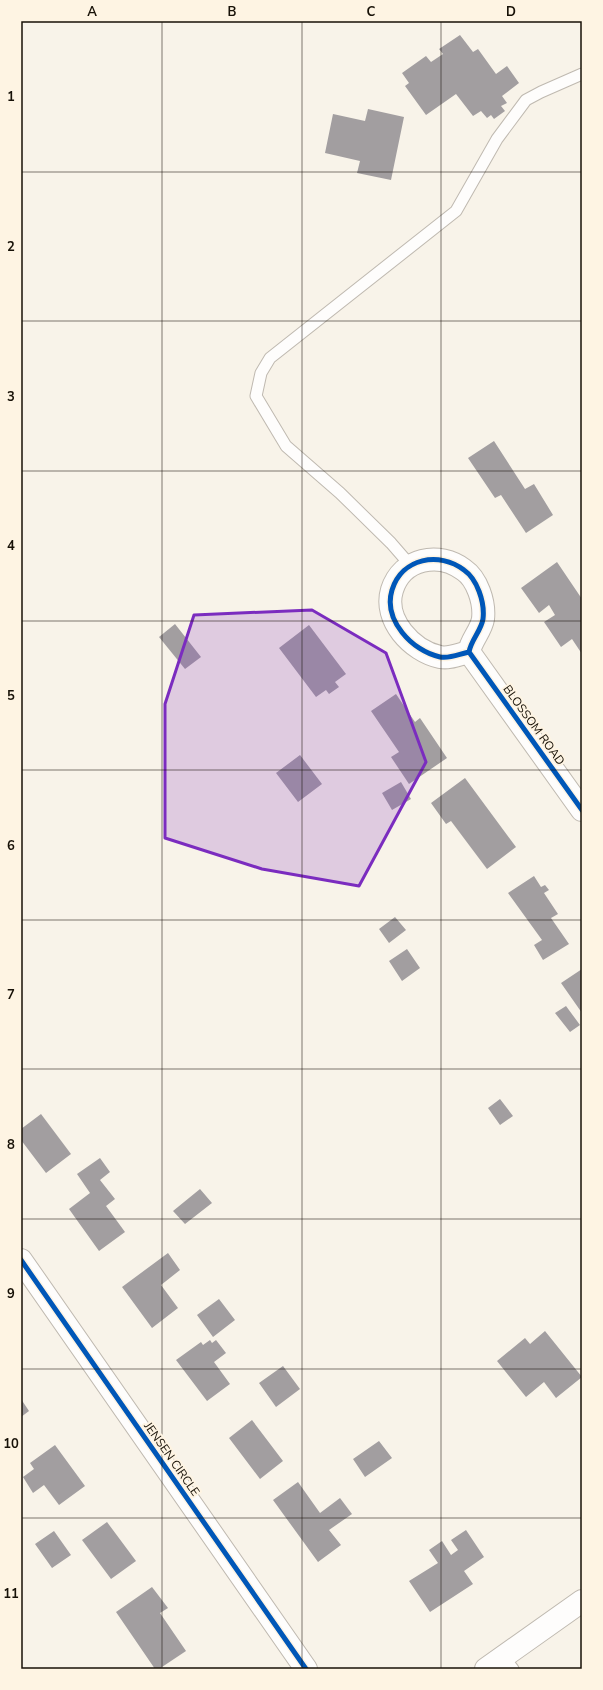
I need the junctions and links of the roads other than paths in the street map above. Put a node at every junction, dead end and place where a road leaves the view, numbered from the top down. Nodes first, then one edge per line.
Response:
1 (582, 74) edge
2 (411, 566) junction
3 (469, 652) junction
4 (582, 810) edge
5 (21, 1260) edge
6 (582, 1601) edge
7 (508, 1663) edge
8 (306, 1669) edge
9 (486, 1669) edge

1 - 2 lane
2 - 3 street
2 - 3 street
3 - 4 street, BLOSSOM ROAD
5 - 8 street, JENSEN CIRCLE
6 - 7 street
7 - 9 street

